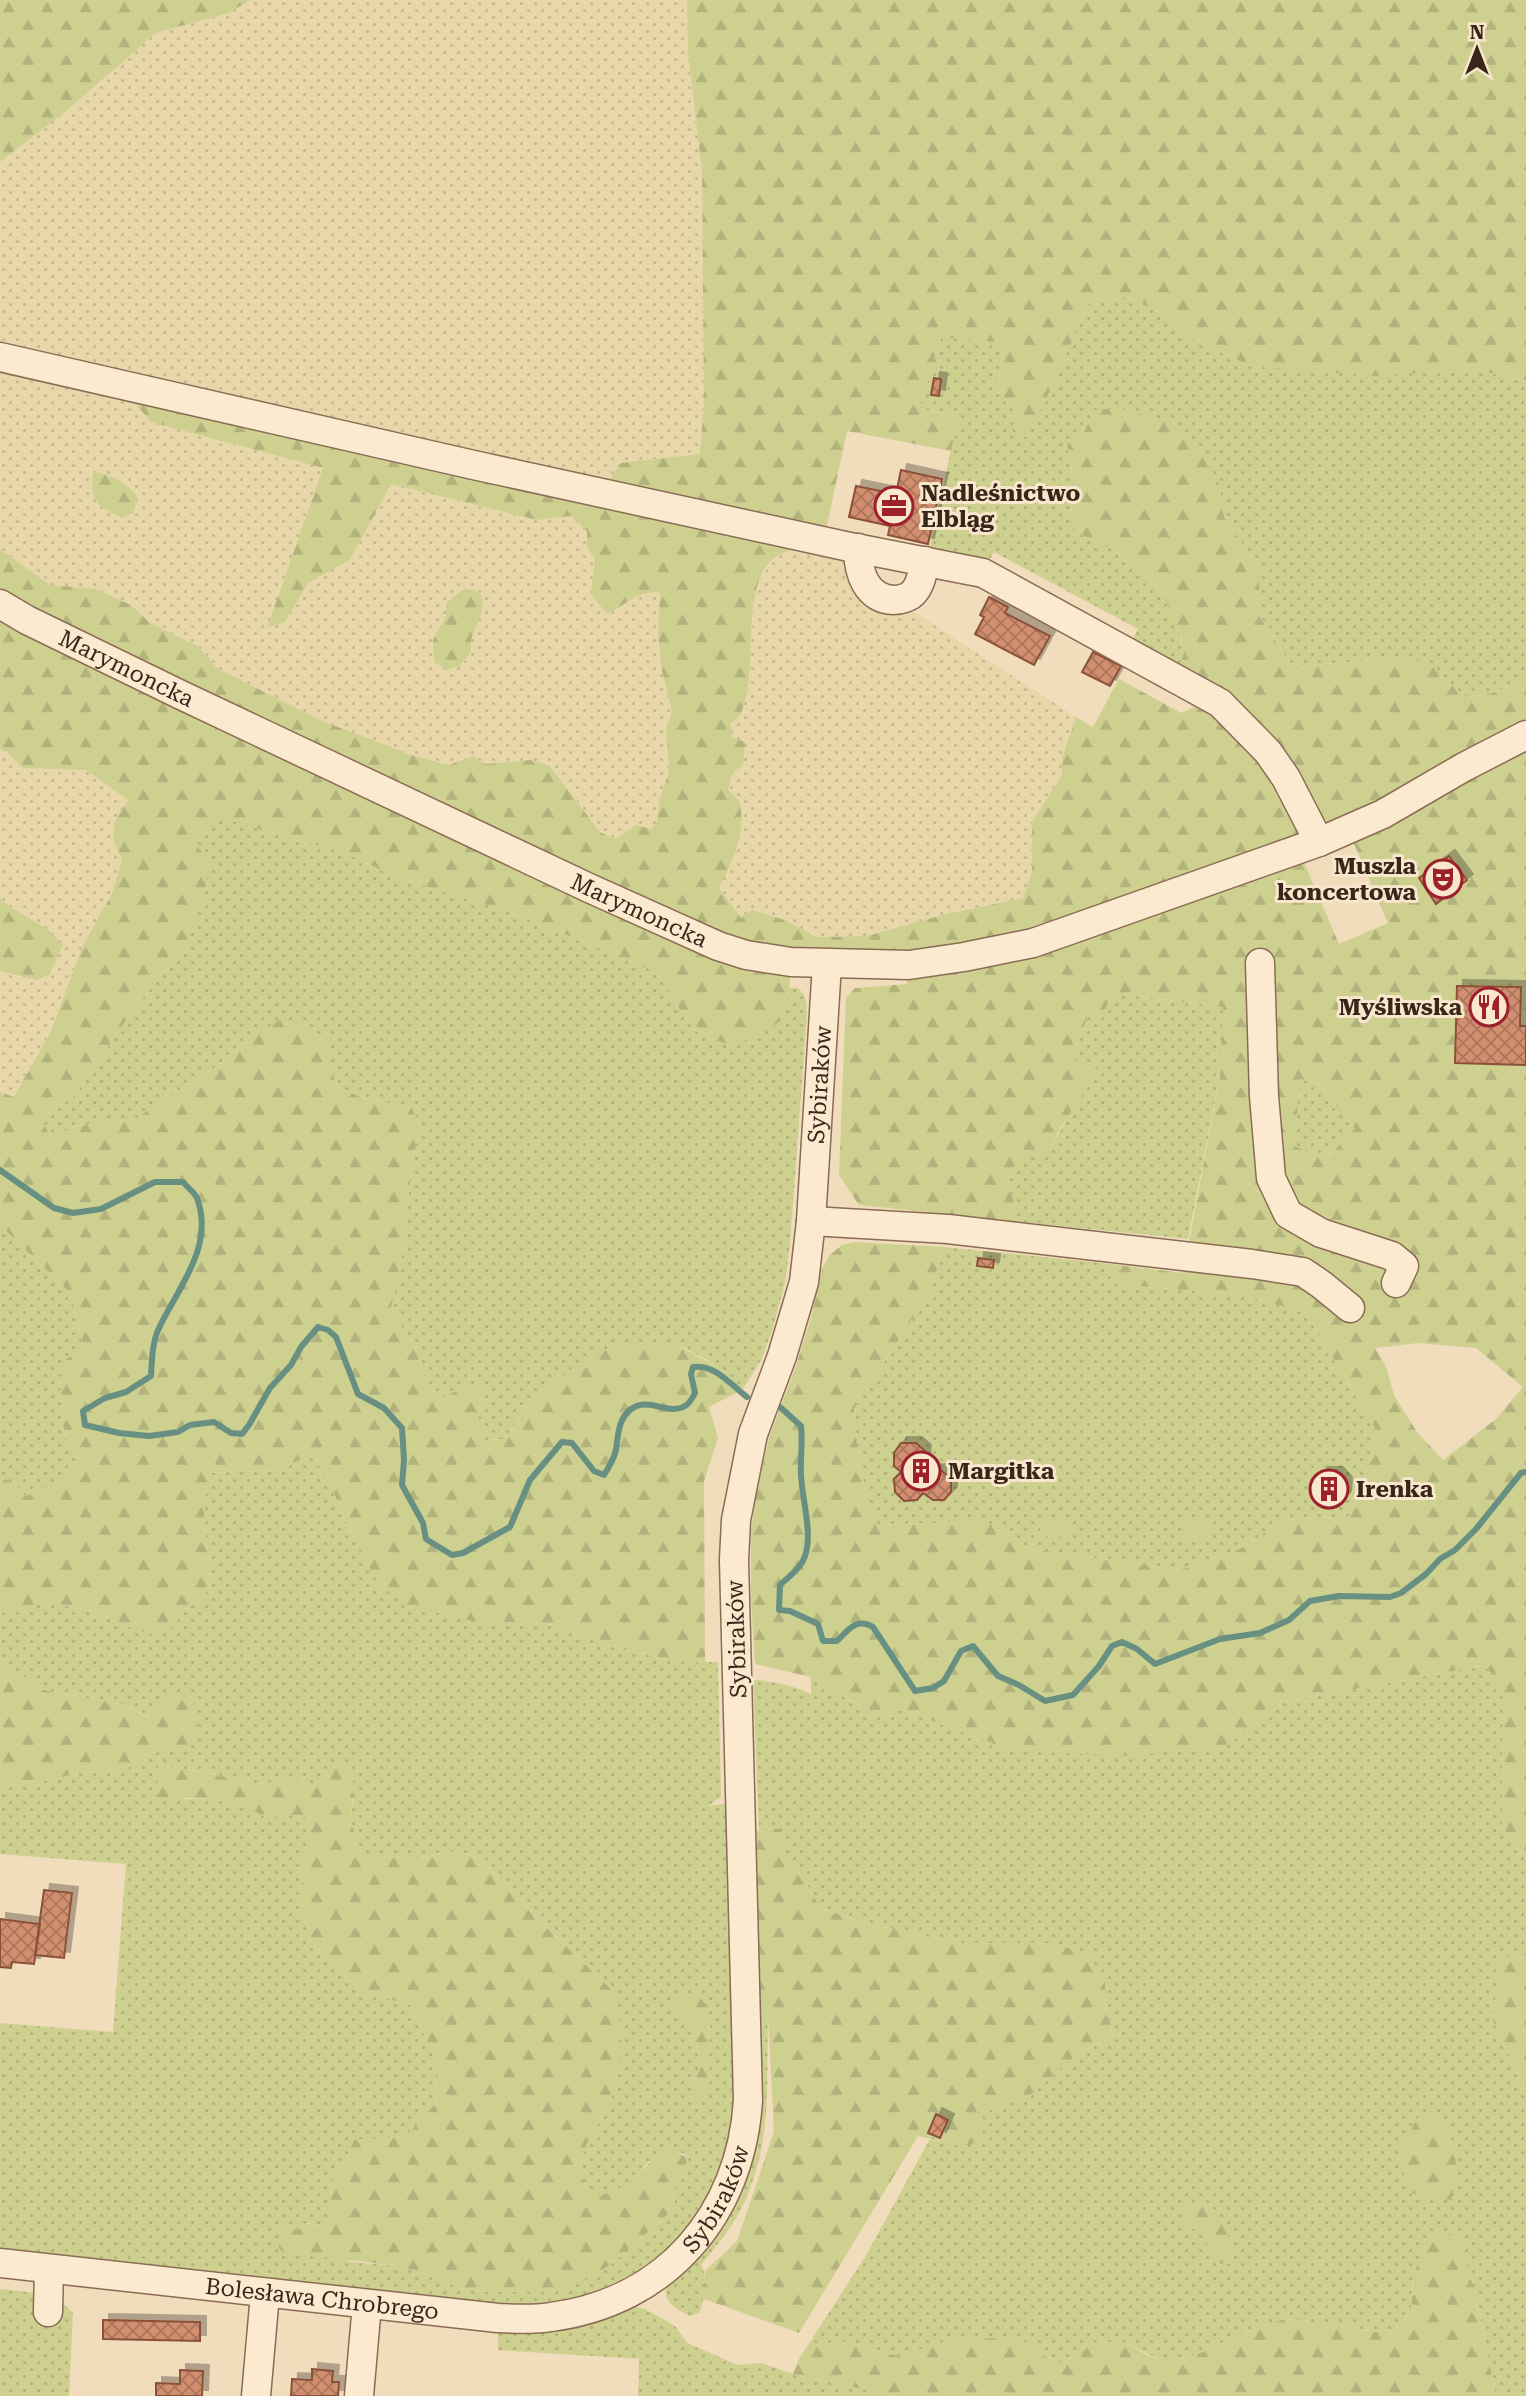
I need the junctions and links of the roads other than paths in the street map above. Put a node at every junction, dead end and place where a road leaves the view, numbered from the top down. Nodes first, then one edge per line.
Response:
1 (0, 357) edge
2 (858, 548) junction
3 (925, 561) junction
4 (0, 604) edge
5 (1526, 735) edge
6 (1319, 842) junction
7 (1261, 963) dead end
8 (827, 964) junction
9 (811, 1221) junction
10 (1396, 1283) dead end
11 (1350, 1308) dead end
12 (0, 2263) edge
13 (49, 2269) junction
14 (640, 2288) joint
15 (265, 2294) junction
16 (367, 2304) junction
17 (48, 2312) dead end
18 (256, 2396) edge
19 (359, 2396) edge

1 - 2 street
2 - 3 street
2 - 3 street
3 - 6 street
4 - 8 street, Marymoncka
5 - 6 street, Marymoncka
6 - 8 street, Marymoncka
7 - 10 street
8 - 9 street, Sybiraków
9 - 11 street
9 - 14 street, Sybiraków
12 - 13 street, Bolesława Chrobrego
13 - 15 street, Bolesława Chrobrego
13 - 17 street
14 - 16 street, Bolesława Chrobrego
15 - 16 street, Bolesława Chrobrego
15 - 18 street
16 - 19 street

